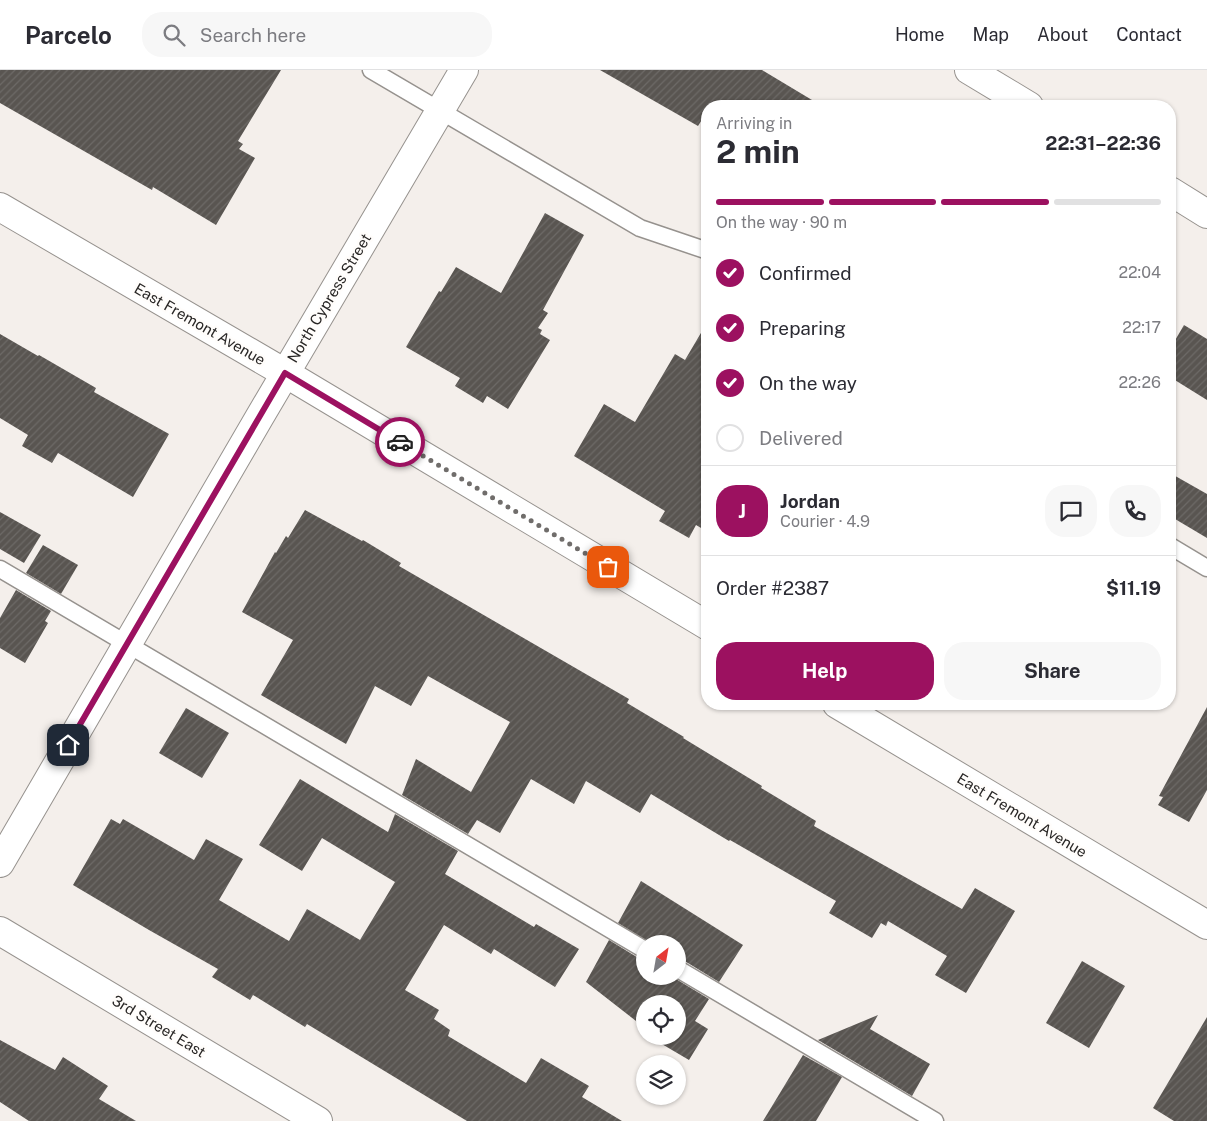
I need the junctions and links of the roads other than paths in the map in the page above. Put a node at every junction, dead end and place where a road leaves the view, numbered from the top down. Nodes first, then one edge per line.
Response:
1 (371, 70) edge
2 (464, 70) edge
3 (969, 70) edge
4 (1019, 100) edge
5 (440, 110) junction
6 (1176, 195) edge
7 (0, 207) edge
8 (1207, 214) edge
9 (701, 249) edge
10 (285, 373) junction
11 (1176, 550) edge
12 (1207, 568) edge
13 (0, 569) edge
14 (701, 622) edge
15 (127, 644) junction
16 (847, 710) edge
17 (0, 863) edge
18 (1207, 925) edge
19 (0, 931) edge
20 (636, 945) edge
21 (686, 974) edge
22 (318, 1121) edge
23 (935, 1121) edge

1 - 5 lane
2 - 5 street, North Cypress Street
3 - 4 street
5 - 9 lane
5 - 10 street, North Cypress Street
6 - 8 street
7 - 10 street, East Fremont Avenue
10 - 14 street, East Fremont Avenue
10 - 15 street, North Cypress Street
11 - 12 lane
13 - 15 lane
15 - 17 street, North Cypress Street
15 - 20 lane
16 - 18 street, East Fremont Avenue
19 - 22 street, 3rd Street East
21 - 23 lane

